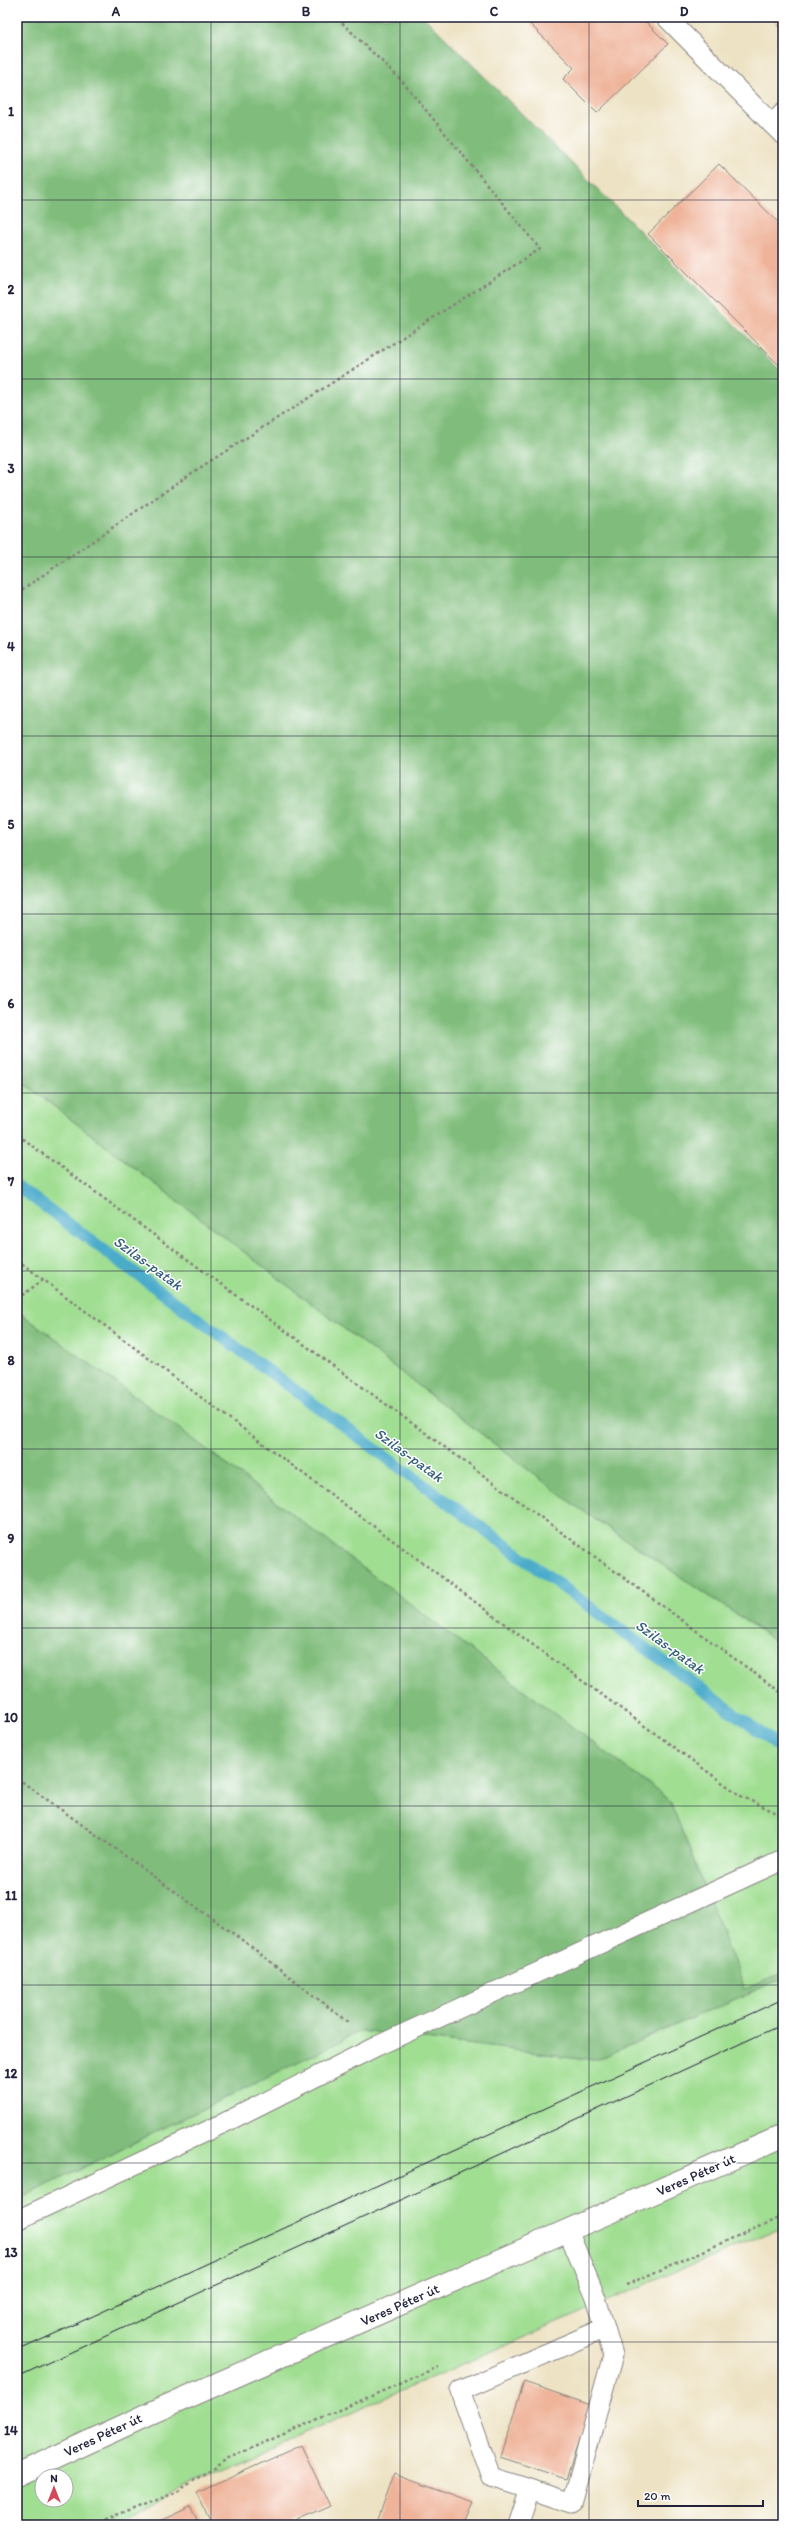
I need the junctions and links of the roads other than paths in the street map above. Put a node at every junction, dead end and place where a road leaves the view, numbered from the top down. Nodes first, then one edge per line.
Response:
1 (666, 17) edge
2 (779, 124) edge
3 (783, 1860) edge
4 (783, 2136) edge
5 (17, 2220) edge
6 (568, 2231) junction
7 (605, 2328) junction
8 (17, 2475) edge
9 (530, 2489) junction
10 (518, 2525) edge

1 - 2 lane
3 - 5 lane
4 - 6 main road, Veres Péter út
6 - 7 lane
6 - 8 main road, Veres Péter út
7 - 9 lane
7 - 9 lane
9 - 10 lane

